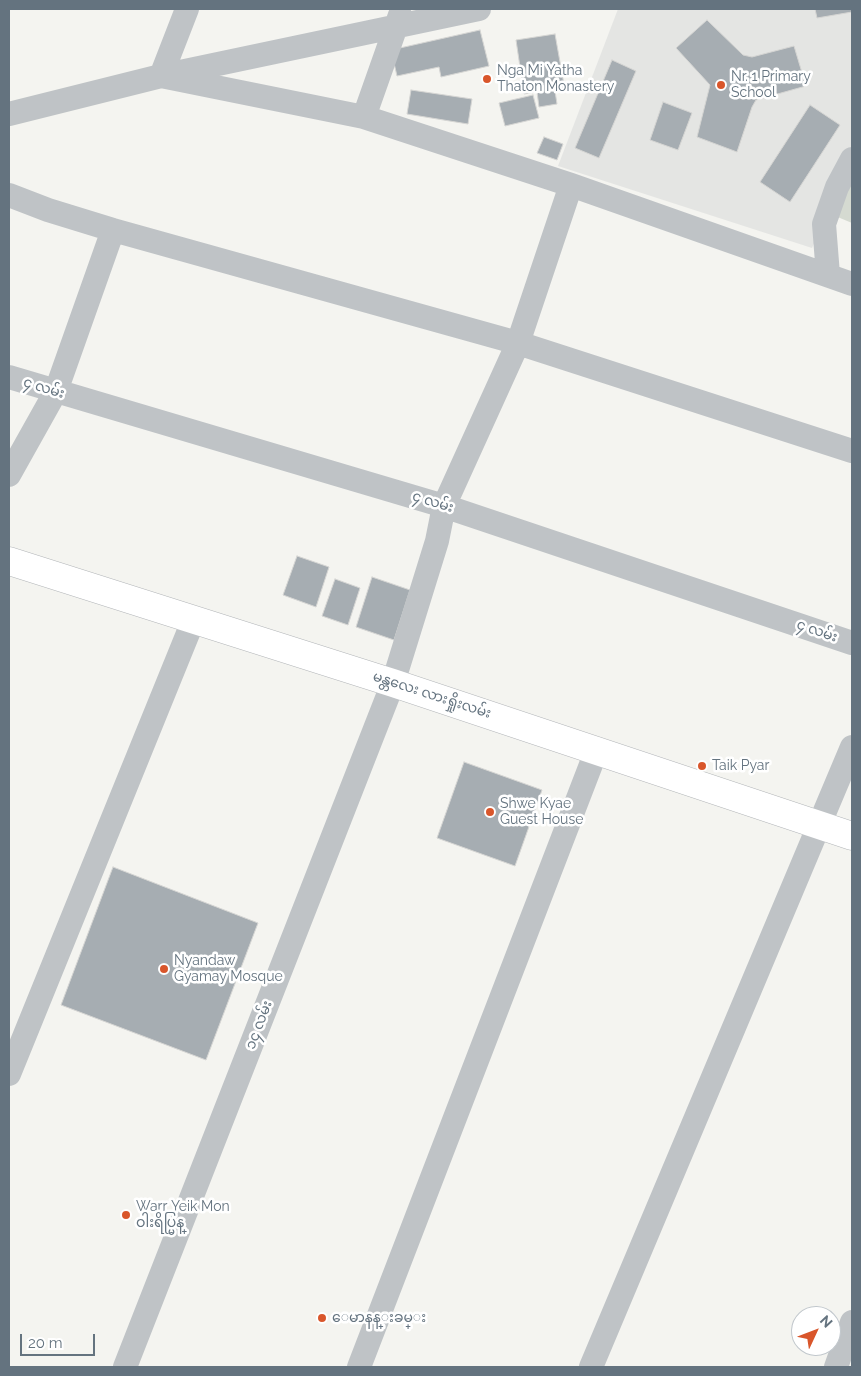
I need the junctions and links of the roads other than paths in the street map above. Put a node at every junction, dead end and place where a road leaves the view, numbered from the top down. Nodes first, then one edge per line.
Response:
1 (187, 9) edge
2 (479, 9) edge
3 (399, 17) edge
4 (161, 76) junction
5 (9, 114) edge
6 (364, 117) junction
7 (852, 159) edge
8 (572, 185) junction
9 (9, 195) edge
10 (113, 230) junction
11 (828, 275) junction
12 (852, 284) edge
13 (518, 343) junction
14 (9, 377) edge
15 (56, 391) junction
16 (852, 451) edge
17 (9, 475) edge
18 (444, 506) junction
19 (9, 561) edge
20 (193, 621) junction
21 (852, 643) edge
22 (393, 683) junction
23 (852, 747) edge
24 (597, 749) junction
25 (819, 826) junction
26 (852, 836) edge
27 (9, 1074) edge
28 (852, 1322) edge
29 (125, 1367) edge
30 (359, 1367) edge
31 (591, 1367) edge
32 (836, 1367) edge

1 - 4 street
2 - 3 street
3 - 4 street
3 - 6 street
4 - 5 street
4 - 6 street
6 - 8 street
7 - 11 street
8 - 11 street
8 - 13 street, ၁၄ လမ်း
9 - 10 street
10 - 13 street
10 - 15 street
11 - 12 street
13 - 16 street
13 - 18 street, ၁၄ လမ်း
14 - 15 street, ၄ လမ်း
15 - 17 street
15 - 18 street, ၄ လမ်း
18 - 21 street, ၄ လမ်း
18 - 22 street, ၁၄ လမ်း
19 - 20 highway, မန္တလေး လားရှိုးလမ်း
20 - 22 highway, မန္တလေး လားရှိုးလမ်း
20 - 27 street
22 - 24 highway, မန္တလေး လားရှိုးလမ်း
22 - 29 street, ၁၄ လမ်း
23 - 25 street
24 - 25 highway, မန္တလေး လားရှိုးလမ်း
24 - 30 street
25 - 26 highway, မန္တလေး လားရှိုးလမ်း
25 - 31 street
28 - 32 street

